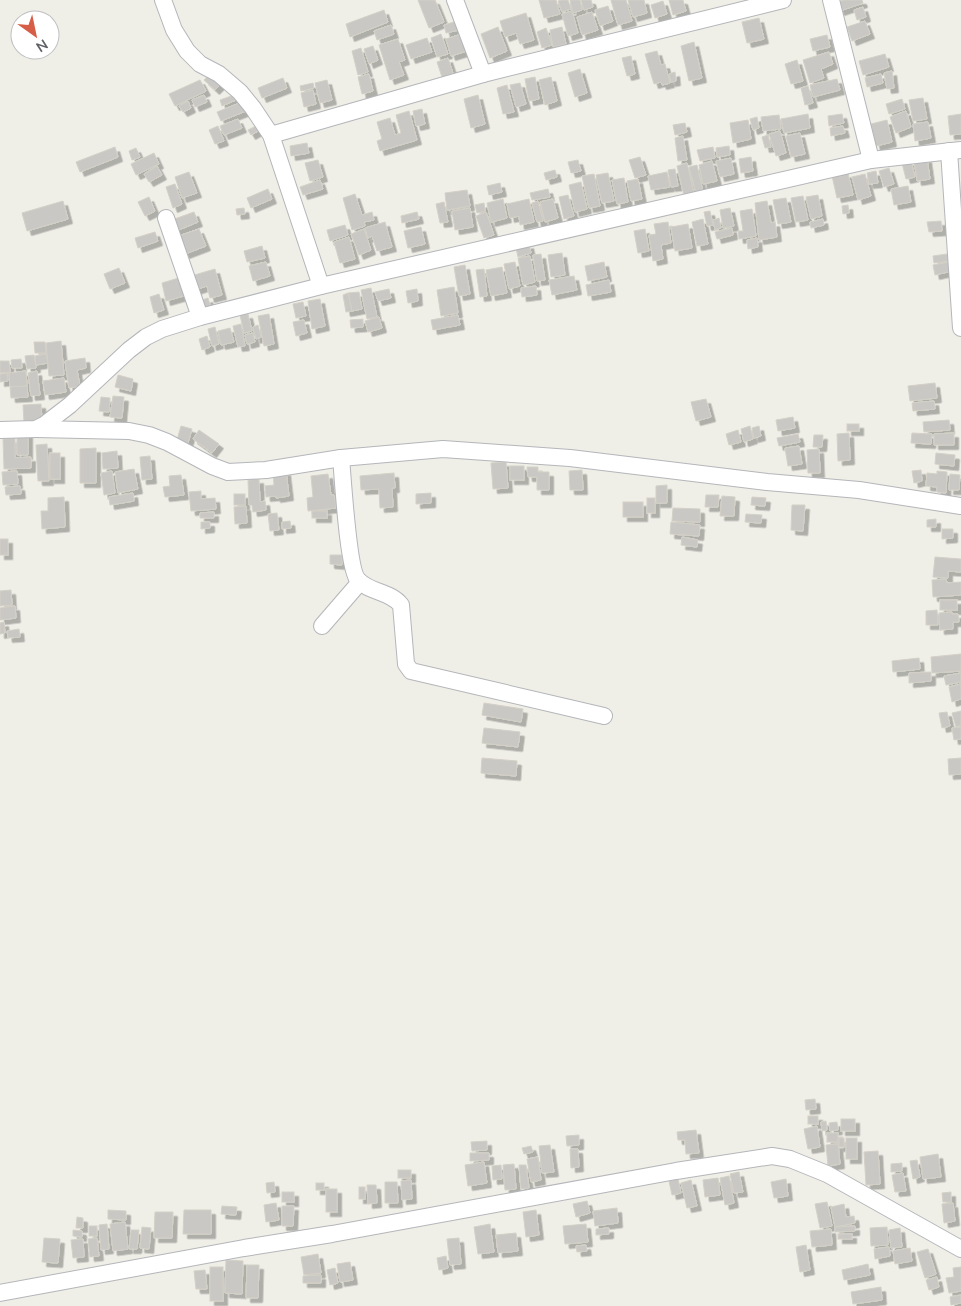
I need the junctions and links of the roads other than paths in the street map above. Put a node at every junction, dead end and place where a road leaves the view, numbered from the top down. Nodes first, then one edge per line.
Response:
1 (163, 0) edge
2 (455, 0) edge
3 (783, 0) edge
4 (831, 0) edge
5 (483, 74) junction
6 (271, 135) junction
7 (955, 151) edge
8 (871, 160) junction
9 (166, 218) dead end
10 (321, 286) junction
11 (200, 317) junction
12 (961, 328) edge
13 (36, 429) junction
14 (0, 430) edge
15 (341, 458) junction
16 (961, 506) edge
17 (360, 582) junction
18 (322, 626) dead end
19 (604, 716) dead end
20 (961, 1249) edge
21 (0, 1293) edge

1 - 6 street
2 - 5 street
3 - 5 street
4 - 8 street
5 - 6 street
6 - 10 street
7 - 8 street
7 - 12 street
8 - 10 street
9 - 11 street
10 - 11 street
11 - 13 street
13 - 14 street
13 - 15 street
15 - 16 street
15 - 17 street
17 - 18 street
17 - 19 street
20 - 21 street

